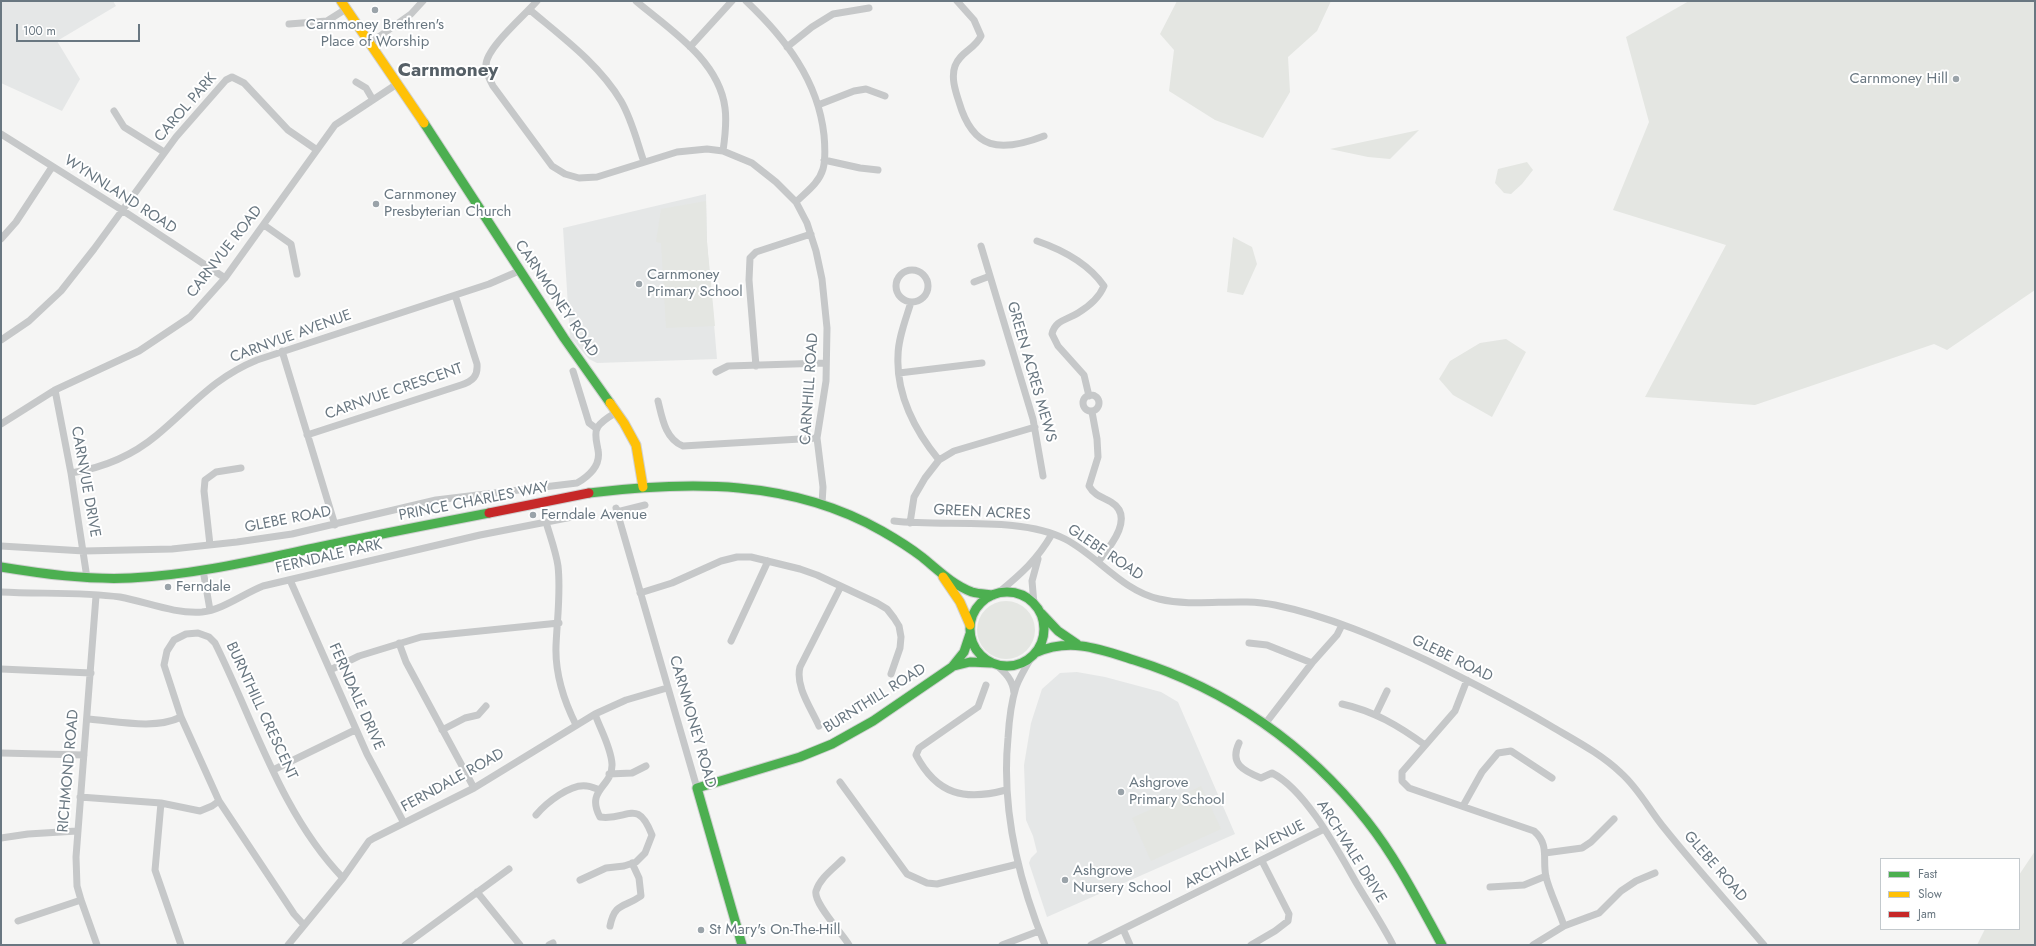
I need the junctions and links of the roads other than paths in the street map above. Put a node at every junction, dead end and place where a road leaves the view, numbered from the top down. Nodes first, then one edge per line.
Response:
1 (423, 1) edge
2 (537, 1) edge
3 (636, 1) edge
4 (732, 1) edge
5 (746, 1) edge
6 (958, 1) edge
7 (344, 5) edge
8 (869, 8) dead end
9 (530, 10) junction
10 (289, 24) dead end
11 (370, 43) junction
12 (690, 47) junction
13 (787, 47) junction
14 (356, 82) dead end
15 (397, 84) junction
16 (885, 96) dead end
17 (373, 100) junction
18 (818, 105) junction
19 (114, 111) dead end
20 (1, 134) edge
21 (1044, 136) dead end
22 (317, 150) junction
23 (723, 151) junction
24 (164, 152) junction
25 (824, 160) junction
26 (644, 162) junction
27 (52, 167) junction
28 (878, 170) dead end
29 (796, 202) junction
30 (122, 210) junction
31 (264, 225) junction
32 (811, 234) junction
33 (1, 239) edge
34 (1037, 241) dead end
35 (982, 246) dead end
36 (519, 271) junction
37 (297, 274) dead end
38 (990, 276) junction
39 (225, 278) junction
40 (974, 282) dead end
41 (455, 295) junction
42 (911, 302) junction
43 (1, 340) edge
44 (282, 351) junction
45 (982, 362) dead end
46 (825, 363) junction
47 (756, 366) junction
48 (573, 371) dead end
49 (716, 372) dead end
50 (899, 373) junction
51 (55, 390) junction
52 (1089, 396) junction
53 (658, 400) dead end
54 (617, 412) junction
55 (1092, 412) junction
56 (1, 424) edge
57 (1035, 427) junction
58 (597, 428) junction
59 (307, 435) junction
60 (817, 438) junction
61 (939, 460) junction
62 (241, 468) dead end
63 (71, 473) junction
64 (1043, 476) dead end
65 (643, 486) junction
66 (822, 504) junction
67 (645, 505) dead end
68 (572, 517) dead end
69 (894, 521) dead end
70 (546, 522) junction
71 (910, 523) junction
72 (335, 525) junction
73 (1052, 534) junction
74 (210, 545) junction
75 (1, 546) edge
76 (84, 551) junction
77 (1038, 556) junction
78 (768, 561) junction
79 (1098, 562) junction
80 (1, 567) edge
81 (937, 569) junction
82 (203, 570) junction
83 (87, 578) junction
84 (290, 580) junction
85 (841, 586) junction
86 (1, 592) edge
87 (640, 593) junction
88 (996, 594) junction
89 (96, 596) junction
90 (1036, 606) junction
91 (210, 610) junction
92 (559, 623) junction
93 (1342, 625) junction
94 (970, 630) junction
95 (731, 641) dead end
96 (399, 643) junction
97 (1249, 643) dead end
98 (1080, 646) junction
99 (1034, 654) junction
100 (1312, 663) junction
101 (994, 664) junction
102 (952, 667) junction
103 (1, 669) edge
104 (330, 670) junction
105 (91, 673) junction
106 (891, 674) dead end
107 (1467, 680) junction
108 (986, 685) dead end
109 (668, 688) junction
110 (1387, 691) dead end
111 (1014, 698) junction
112 (1342, 704) dead end
113 (486, 706) dead end
114 (594, 714) junction
115 (1376, 714) junction
116 (181, 717) junction
117 (87, 719) junction
118 (1265, 724) junction
119 (576, 725) junction
120 (819, 726) dead end
121 (355, 730) junction
122 (442, 730) junction
123 (1239, 743) dead end
124 (1426, 745) junction
125 (1, 753) edge
126 (84, 755) junction
127 (646, 766) dead end
128 (272, 770) junction
129 (609, 774) junction
130 (1552, 778) dead end
131 (840, 782) dead end
132 (474, 788) junction
133 (697, 788) junction
134 (600, 790) junction
135 (1006, 790) junction
136 (80, 797) junction
137 (219, 801) junction
138 (161, 803) junction
139 (1463, 806) junction
140 (536, 815) dead end
141 (1614, 820) dead end
142 (404, 823) junction
143 (1324, 829) junction
144 (77, 831) junction
145 (1, 838) edge
146 (1545, 853) junction
147 (842, 860) dead end
148 (1262, 862) junction
149 (632, 863) junction
150 (1018, 864) junction
151 (509, 869) dead end
152 (1655, 873) dead end
153 (1546, 876) junction
154 (343, 878) junction
155 (580, 880) dead end
156 (1490, 887) dead end
157 (477, 892) junction
158 (81, 900) junction
159 (18, 921) dead end
160 (304, 926) junction
161 (610, 926) dead end
162 (1564, 926) junction
163 (1124, 929) junction
164 (1039, 930) junction
165 (97, 945) edge
166 (181, 945) edge
167 (288, 945) edge
168 (405, 945) edge
169 (520, 945) edge
170 (742, 945) edge
171 (849, 945) edge
172 (1002, 945) edge
173 (1045, 945) edge
174 (1091, 945) edge
175 (1130, 945) edge
176 (1251, 945) edge
177 (1393, 945) edge
178 (1442, 945) edge
179 (1533, 945) edge
180 (1764, 945) edge

1 - 11 street
2 - 9 street, CARNHILL ROAD
3 - 12 street
4 - 12 street
5 - 13 street
6 - 21 street
7 - 10 street
7 - 11 street, CARNMONEY ROAD
8 - 13 street
9 - 26 street
9 - 26 street, CARNHILL ROAD
11 - 15 street, CARNMONEY ROAD
12 - 23 street
13 - 18 street
14 - 17 street
15 - 17 street, CARNVUE ROAD
15 - 36 street, CARNMONEY ROAD
16 - 18 street
17 - 22 street, CARNVUE ROAD
18 - 25 street
19 - 24 street
20 - 27 street, WYNNLAND ROAD
22 - 24 street, CAROL PARK
22 - 31 street, CARNVUE ROAD
23 - 26 street, CARNHILL ROAD
23 - 29 street, CARNHILL ROAD
24 - 30 street, CAROL PARK
25 - 28 street
25 - 29 street
27 - 30 street, WYNNLAND ROAD
27 - 33 street
29 - 32 street, CARNHILL ROAD
30 - 39 street, WYNNLAND ROAD
30 - 43 street, CAROL PARK
31 - 37 street
31 - 39 street, CARNVUE ROAD
32 - 46 street, CARNHILL ROAD
32 - 47 street
34 - 52 street
35 - 38 street, GREEN ACRES MEWS
36 - 41 street, CARNVUE AVENUE
36 - 54 street, CARNMONEY ROAD
38 - 40 street
38 - 57 street, GREEN ACRES MEWS
39 - 51 street, CARNVUE ROAD
41 - 44 street, CARNVUE AVENUE
41 - 59 street, CARNVUE CRESCENT
42 - 42 street
42 - 50 street
44 - 59 street
44 - 63 street, CARNVUE AVENUE
45 - 50 street
46 - 47 street
46 - 60 street, CARNHILL ROAD
47 - 49 street
48 - 58 street, CARNMONEY ROAD
50 - 61 street
51 - 56 street, CARNVUE ROAD
51 - 63 street, CARNVUE DRIVE
52 - 55 street
52 - 55 street
53 - 60 street
54 - 58 street
54 - 65 street, CARNMONEY ROAD
55 - 79 street
57 - 61 street, GREEN ACRES
57 - 64 street, GREEN ACRES MEWS
58 - 72 street, GLEBE ROAD
59 - 72 street
60 - 66 street, CARNHILL ROAD
61 - 71 street, GREEN ACRES
62 - 74 street
63 - 76 street, CARNVUE DRIVE
65 - 66 street, PRINCE CHARLES WAY
65 - 82 street, PRINCE CHARLES WAY
66 - 81 street, PRINCE CHARLES WAY
67 - 87 street, CARNMONEY ROAD
68 - 70 street, FERNDALE PARK
69 - 71 street, GREEN ACRES
70 - 84 street, FERNDALE PARK
70 - 92 street
71 - 73 street, GREEN ACRES
72 - 74 street, GLEBE ROAD
73 - 77 street
73 - 79 street, GLEBE ROAD
74 - 76 street, GLEBE ROAD
75 - 76 street, GLEBE ROAD
76 - 83 street, CARNVUE DRIVE
77 - 88 street
77 - 90 street
78 - 85 street
78 - 87 street
78 - 95 street
79 - 93 street, GLEBE ROAD
80 - 83 street, PRINCE CHARLES WAY
81 - 88 street, PRINCE CHARLES WAY
81 - 94 street, PRINCE CHARLES WAY
82 - 83 street, PRINCE CHARLES WAY
82 - 91 street
84 - 91 street, FERNDALE PARK
84 - 104 street, FERNDALE DRIVE
85 - 106 street
85 - 120 street
86 - 89 street, FERNDALE PARK
87 - 109 street, CARNMONEY ROAD
88 - 90 street
88 - 94 street
89 - 91 street, FERNDALE PARK
89 - 105 street, RICHMOND ROAD
90 - 98 street
90 - 99 street
92 - 96 street
92 - 119 street
93 - 100 street
93 - 107 street, GLEBE ROAD
94 - 101 street
94 - 102 street, BURNTHILL ROAD
96 - 104 street
96 - 122 street
97 - 100 street
98 - 99 street
98 - 118 street
99 - 101 street
99 - 111 street
100 - 118 street
101 - 102 street, BURNTHILL ROAD
101 - 111 street
102 - 133 street, BURNTHILL ROAD
103 - 105 street
104 - 121 street, FERNDALE DRIVE
105 - 117 street, RICHMOND ROAD
107 - 124 street
107 - 180 street, GLEBE ROAD
108 - 135 street
109 - 114 street, FERNDALE ROAD
109 - 133 street, CARNMONEY ROAD
110 - 115 street
111 - 135 street
112 - 115 street
113 - 122 street
114 - 119 street, FERNDALE ROAD
114 - 129 street
115 - 124 street
116 - 117 street
116 - 128 street, BURNTHILL CRESCENT
116 - 137 street, BURNTHILL CRESCENT
117 - 126 street, RICHMOND ROAD
118 - 178 street
119 - 132 street, FERNDALE ROAD
121 - 128 street
121 - 142 street, FERNDALE DRIVE
122 - 132 street
123 - 143 street, ARCHVALE DRIVE
124 - 139 street
125 - 126 street
126 - 136 street, RICHMOND ROAD
127 - 129 street
128 - 154 street, BURNTHILL CRESCENT
129 - 134 street
130 - 139 street
131 - 150 street
132 - 142 street, FERNDALE ROAD
133 - 170 street, CARNMONEY ROAD
134 - 140 street
134 - 149 street
135 - 150 street
136 - 138 street
136 - 144 street, RICHMOND ROAD
137 - 138 street
137 - 160 street, BURNTHILL CRESCENT
138 - 166 street
139 - 146 street
141 - 146 street
142 - 154 street, FERNDALE ROAD
143 - 148 street, ARCHVALE AVENUE
143 - 177 street, ARCHVALE DRIVE
144 - 145 street
144 - 158 street, RICHMOND ROAD
146 - 153 street
147 - 171 street
148 - 163 street, ARCHVALE AVENUE
148 - 176 street
149 - 155 street
149 - 161 street
150 - 164 street
151 - 157 street
152 - 162 street
153 - 156 street
153 - 162 street
154 - 160 street, FERNDALE ROAD
157 - 168 street
157 - 169 street
158 - 159 street
158 - 165 street, RICHMOND ROAD
160 - 167 street, FERNDALE ROAD
162 - 179 street
163 - 174 street, ARCHVALE AVENUE
163 - 175 street
164 - 172 street
164 - 173 street

